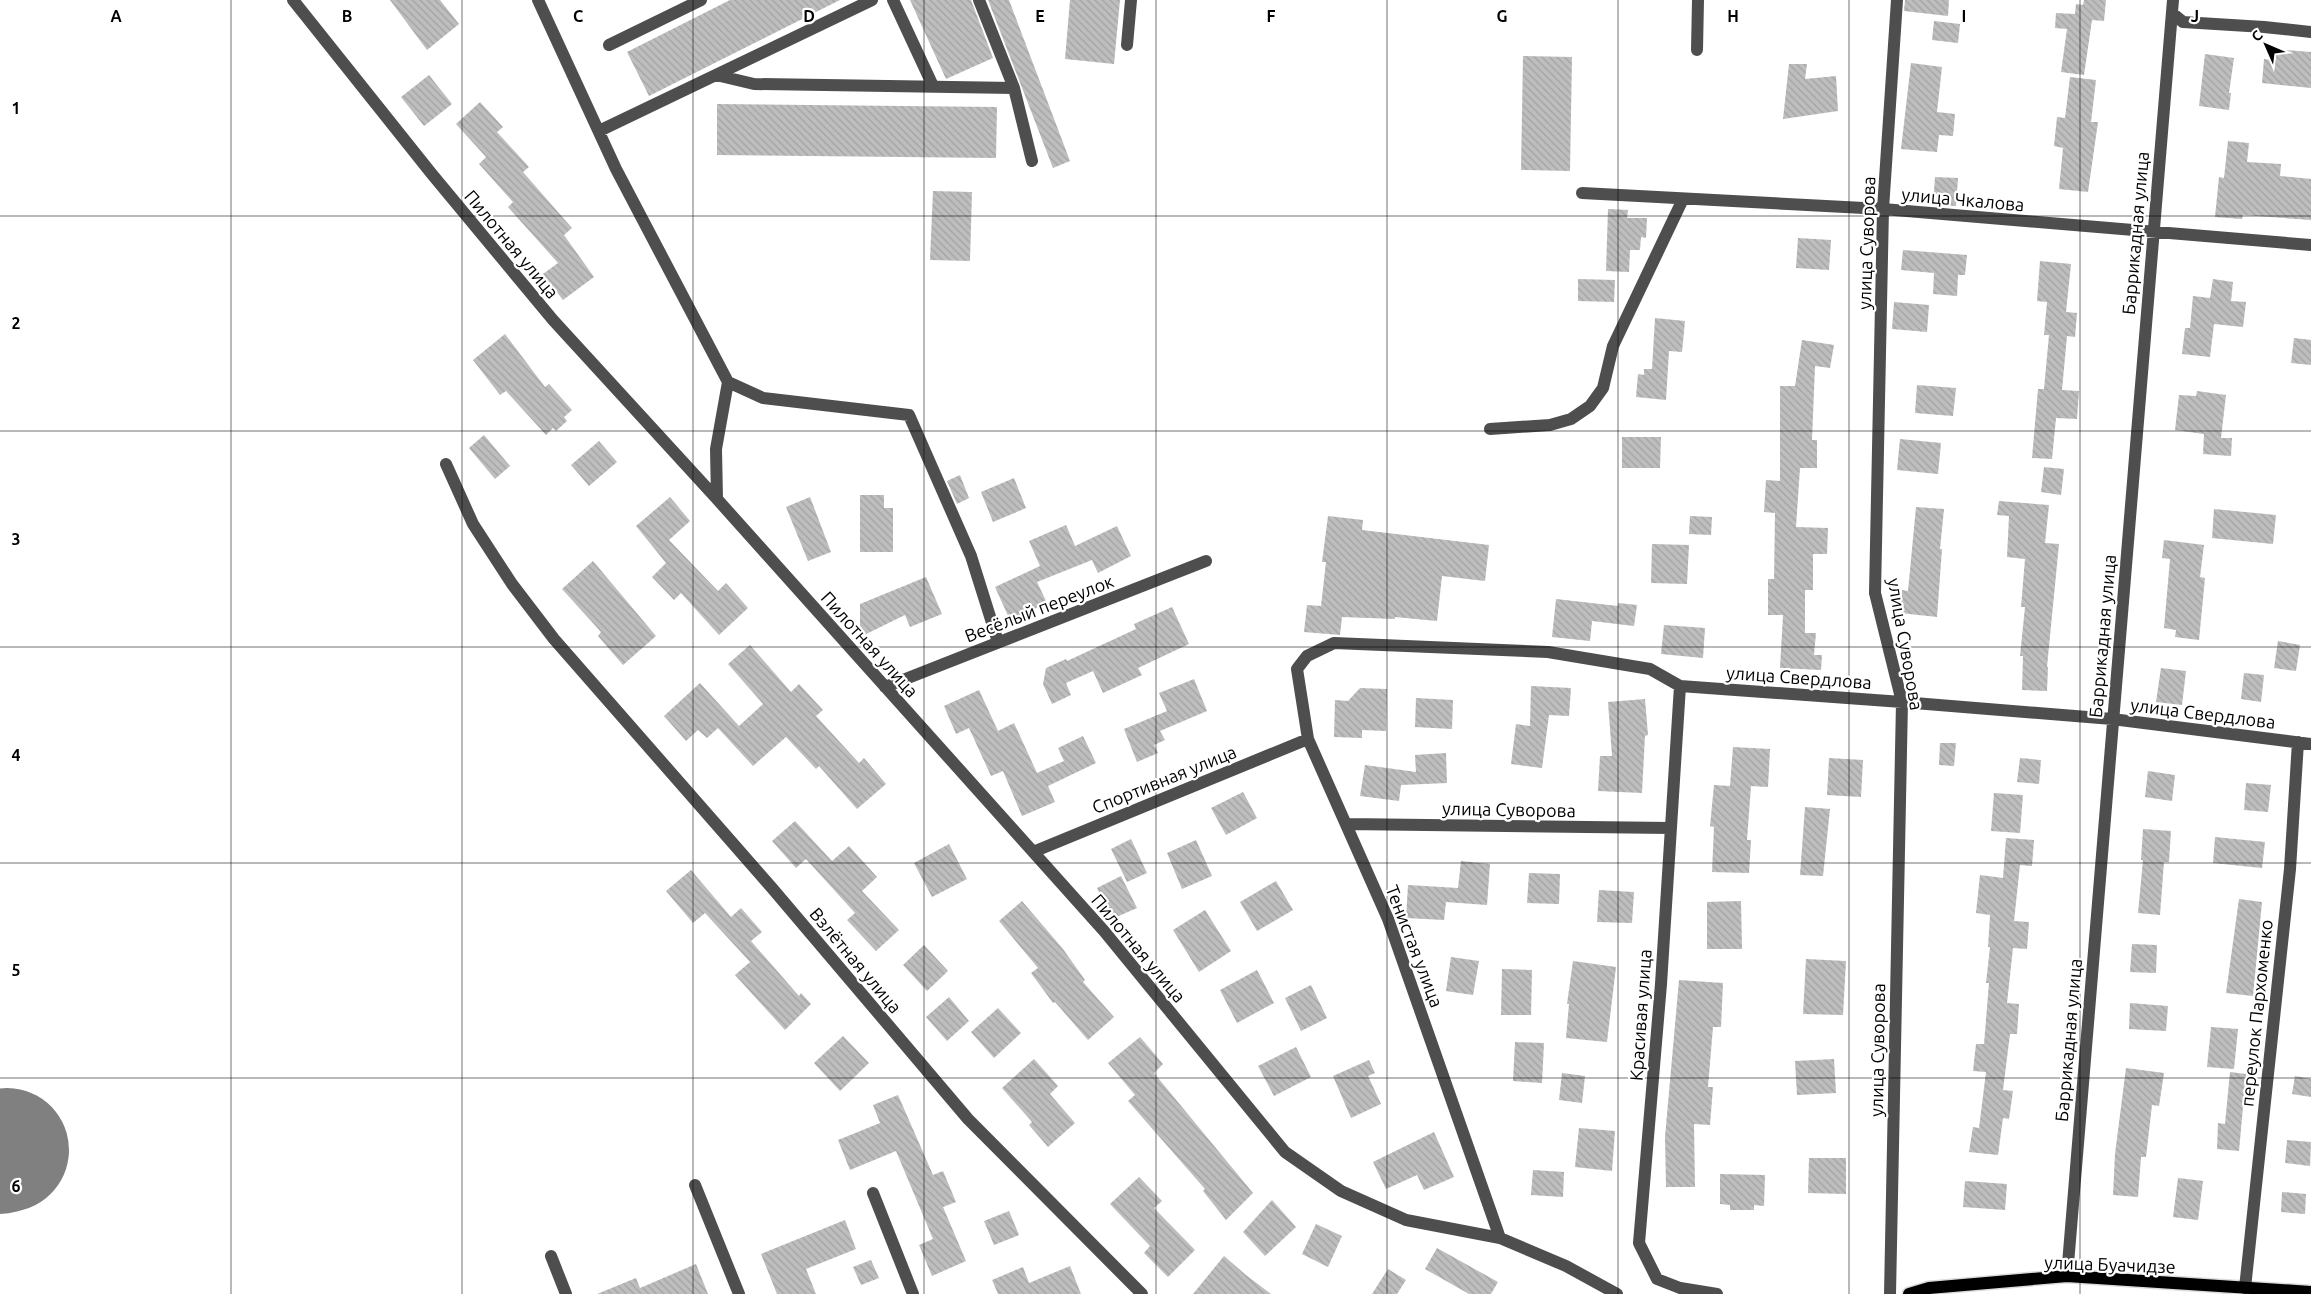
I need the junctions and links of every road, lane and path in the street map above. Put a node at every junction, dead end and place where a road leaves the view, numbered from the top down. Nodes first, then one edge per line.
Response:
1 (293, 0) edge
2 (538, 0) edge
3 (701, 0) edge
4 (872, 0) edge
5 (893, 0) edge
6 (979, 0) edge
7 (1131, 0) edge
8 (1698, 0) edge
9 (1897, 0) edge
10 (2173, 0) edge
11 (2172, 13) junction
12 (2311, 32) edge
13 (609, 45) dead end
14 (1127, 45) dead end
15 (1697, 50) dead end
16 (716, 75) junction
17 (933, 86) junction
18 (1014, 88) junction
19 (599, 131) junction
20 (1032, 161) dead end
21 (1582, 193) dead end
22 (1683, 198) junction
23 (1883, 209) junction
24 (2153, 233) junction
25 (2311, 245) edge
26 (728, 382) junction
27 (1490, 429) dead end
28 (446, 464) dead end
29 (717, 499) junction
30 (1206, 561) dead end
31 (998, 642) junction
32 (1297, 669) joint
33 (1680, 686) junction
34 (885, 687) junction
35 (1902, 702) junction
36 (2112, 719) junction
37 (1308, 739) junction
38 (2305, 743) edge
39 (1346, 824) junction
40 (1670, 828) junction
41 (1033, 852) junction
42 (695, 1186) dead end
43 (873, 1193) dead end
44 (1500, 1238) junction
45 (551, 1256) dead end
46 (2067, 1276) junction
47 (2245, 1288) junction
48 (2311, 1292) edge
49 (566, 1294) edge
50 (739, 1294) edge
51 (913, 1294) edge
52 (1142, 1294) edge
53 (1617, 1294) edge
54 (1717, 1294) edge
55 (1890, 1294) edge
56 (1909, 1294) edge

1 - 29 street, Пилотная улица
2 - 19 street
3 - 13 street
4 - 16 street
5 - 17 street
6 - 18 street
7 - 14 street
8 - 15 street
9 - 23 street, улица Суворова
10 - 11 street, Баррикадная улица
11 - 12 street
11 - 24 street, Баррикадная улица
16 - 17 street
16 - 19 street
17 - 18 street
18 - 20 street
19 - 26 street
21 - 22 street, улица Чкалова
22 - 23 street, улица Чкалова
22 - 27 street
23 - 24 street, улица Чкалова
23 - 35 street, улица Суворова
24 - 25 street, улица Чкалова
24 - 36 street, Баррикадная улица
26 - 29 street
26 - 31 street
28 - 52 street, Взлётная улица
29 - 34 street, Пилотная улица
30 - 31 street, Весёлый переулок
31 - 34 street, Весёлый переулок
32 - 33 street, улица Свердлова
32 - 37 street, Тенистая улица
33 - 35 street, улица Свердлова
33 - 40 street, Красивая улица
34 - 41 street, Пилотная улица
35 - 36 street, улица Свердлова
35 - 55 street, улица Суворова
36 - 38 street, улица Свердлова
36 - 46 street, Баррикадная улица
37 - 39 street, Тенистая улица
37 - 41 street, Спортивная улица
38 - 47 street, переулок Пархоменко
39 - 40 street, улица Суворова
39 - 44 street, Тенистая улица
40 - 54 street, Красивая улица
41 - 44 street, Пилотная улица
42 - 50 street
43 - 51 street
44 - 53 street, Пилотная улица
45 - 49 street
46 - 47 main road, улица Буачидзе
46 - 56 main road, улица Буачидзе
47 - 48 main road, улица Буачидзе

